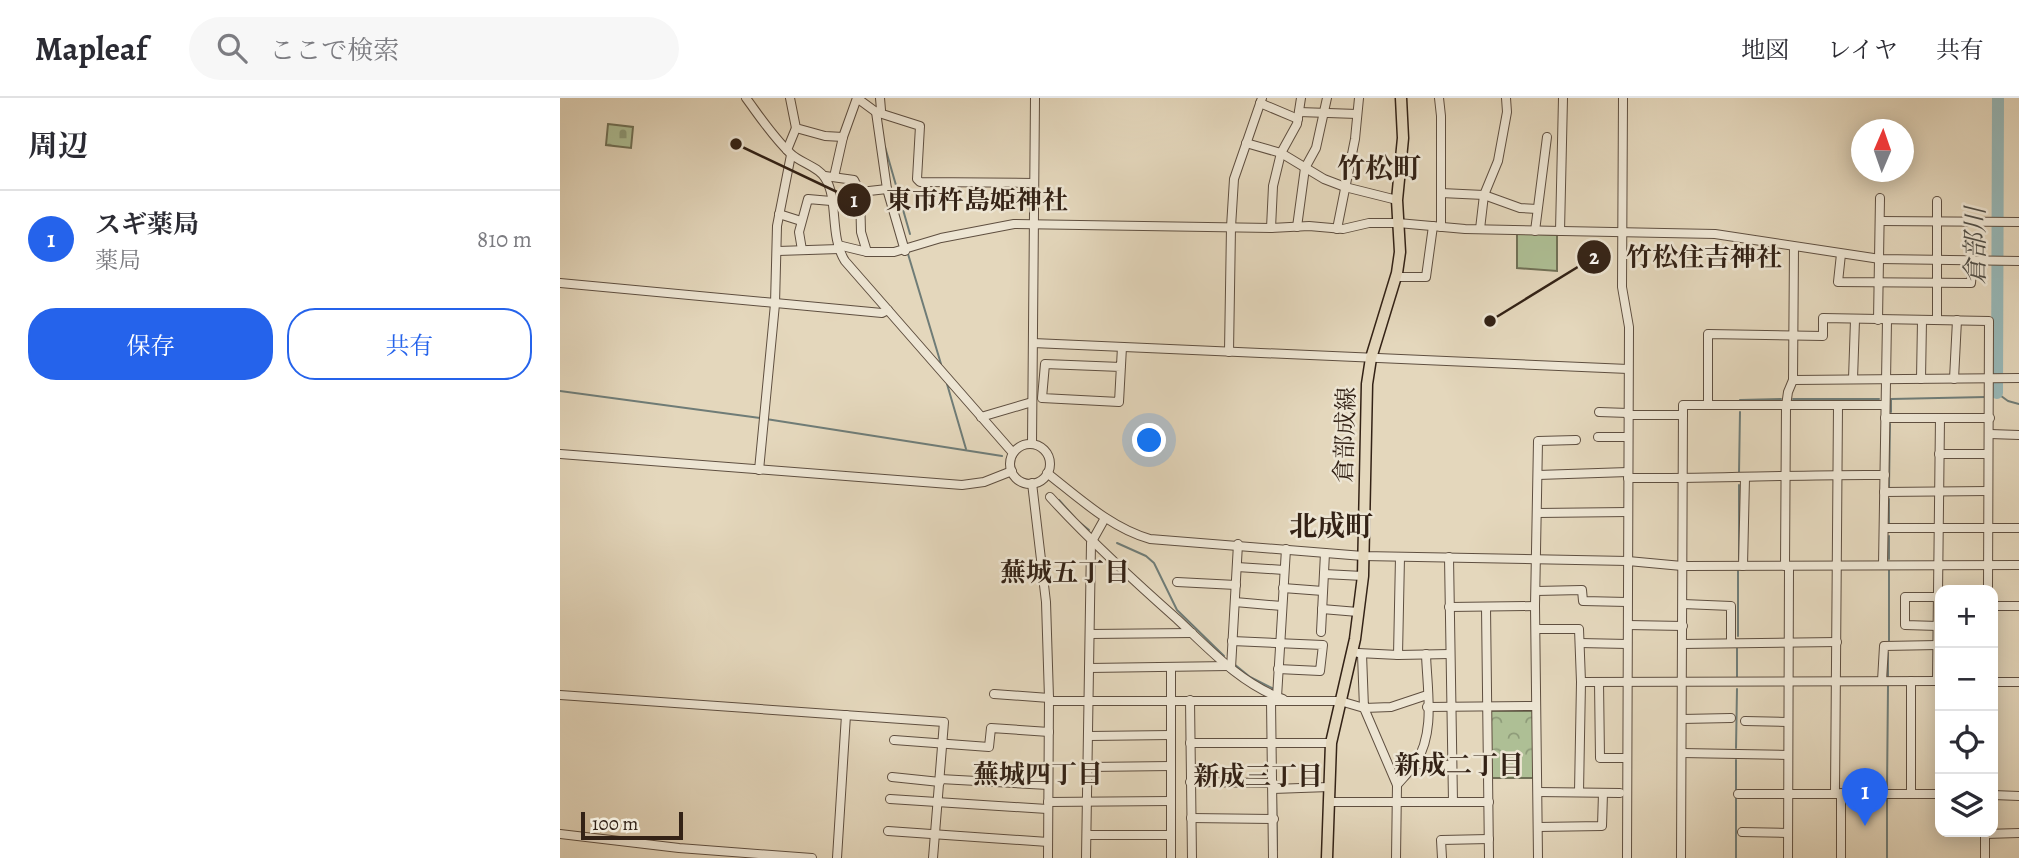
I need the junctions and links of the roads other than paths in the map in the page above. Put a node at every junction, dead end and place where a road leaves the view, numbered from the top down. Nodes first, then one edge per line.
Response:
1 (746, 98) edge
2 (790, 98) edge
3 (857, 98) edge
4 (880, 98) edge
5 (1035, 98) edge
6 (1301, 98) edge
7 (1327, 98) edge
8 (1359, 98) edge
9 (1401, 98) edge
10 (1439, 98) edge
11 (1506, 98) edge
12 (1563, 98) edge
13 (1623, 98) edge
14 (1261, 101) edge
15 (876, 112) junction
16 (1323, 112) junction
17 (1357, 114) junction
18 (1299, 115) junction
19 (796, 128) junction
20 (843, 137) junction
21 (1547, 137) dead end
22 (1246, 143) junction
23 (789, 153) junction
24 (1281, 153) junction
25 (1305, 168) junction
26 (829, 177) junction
27 (1034, 183) junction
28 (1345, 187) junction
29 (887, 189) junction
30 (860, 191) junction
31 (1441, 193) junction
32 (1484, 195) junction
33 (1880, 198) dead end
34 (1397, 200) junction
35 (831, 201) junction
36 (1937, 201) dead end
37 (1537, 209) junction
38 (779, 214) junction
39 (800, 221) junction
40 (1880, 221) junction
41 (1937, 221) junction
42 (2019, 222) edge
43 (1398, 223) junction
44 (1033, 224) junction
45 (1437, 226) junction
46 (1231, 227) junction
47 (1297, 227) junction
48 (1270, 228) junction
49 (1337, 229) junction
50 (1480, 229) junction
51 (1535, 231) junction
52 (1560, 231) junction
53 (1621, 233) junction
54 (838, 246) junction
55 (1794, 247) junction
56 (802, 250) junction
57 (778, 251) junction
58 (867, 251) junction
59 (905, 251) junction
60 (1840, 254) junction
61 (1880, 259) junction
62 (1937, 260) junction
63 (1973, 261) junction
64 (2019, 261) edge
65 (1396, 276) junction
66 (560, 283) edge
67 (1879, 283) junction
68 (1937, 285) junction
69 (775, 304) junction
70 (888, 310) junction
71 (1855, 320) junction
72 (1883, 320) junction
73 (1922, 320) junction
74 (1937, 320) junction
75 (1957, 320) junction
76 (1794, 335) junction
77 (1033, 343) junction
78 (1122, 347) junction
79 (1229, 352) junction
80 (1371, 358) junction
81 (1121, 367) junction
82 (1628, 369) junction
83 (1993, 378) junction
84 (2019, 378) edge
85 (1853, 379) junction
86 (1921, 379) junction
87 (1954, 379) junction
88 (1793, 380) junction
89 (1885, 380) junction
90 (1032, 402) junction
91 (1708, 405) junction
92 (1885, 405) junction
93 (1786, 406) junction
94 (1838, 406) junction
95 (1599, 412) dead end
96 (1628, 414) junction
97 (1683, 415) junction
98 (981, 417) junction
99 (1885, 418) junction
100 (1940, 418) junction
101 (1990, 418) junction
102 (1990, 434) junction
103 (2019, 435) edge
104 (1598, 437) dead end
105 (1628, 437) junction
106 (1576, 440) dead end
107 (1032, 444) junction
108 (1013, 453) junction
109 (560, 454) edge
110 (1939, 454) junction
111 (1988, 454) junction
112 (759, 470) junction
113 (1012, 471) junction
114 (1047, 473) junction
115 (1836, 474) junction
116 (1538, 475) junction
117 (1628, 475) junction
118 (1787, 475) junction
119 (1885, 475) junction
120 (1745, 478) junction
121 (1682, 479) junction
122 (1032, 483) junction
123 (1938, 491) junction
124 (1988, 491) junction
125 (1884, 492) junction
126 (1050, 497) dead end
127 (1628, 512) junction
128 (1537, 513) junction
129 (1105, 518) junction
130 (1884, 528) junction
131 (2019, 528) edge
132 (1938, 529) junction
133 (1988, 530) junction
134 (1091, 543) junction
135 (1238, 544) junction
136 (1286, 549) junction
137 (1325, 553) junction
138 (1363, 556) junction
139 (1401, 557) junction
140 (1449, 557) junction
141 (1537, 559) junction
142 (1628, 561) junction
143 (1836, 565) junction
144 (1883, 565) junction
145 (1938, 565) junction
146 (1988, 565) junction
147 (2019, 565) edge
148 (1237, 566) junction
149 (1682, 566) junction
150 (1743, 566) junction
151 (1788, 566) junction
152 (1284, 570) junction
153 (1324, 574) junction
154 (1363, 576) junction
155 (1177, 582) dead end
156 (1939, 585) edge
157 (1988, 585) edge
158 (1236, 586) junction
159 (1283, 588) junction
160 (1323, 591) junction
161 (1536, 591) junction
162 (1935, 601) edge
163 (1235, 602) junction
164 (1627, 602) junction
165 (1683, 604) junction
166 (1282, 606) junction
167 (1535, 606) junction
168 (1998, 606) edge
169 (2019, 606) edge
170 (1450, 607) junction
171 (1486, 607) junction
172 (1322, 609) junction
173 (1358, 612) junction
174 (1628, 625) junction
175 (1683, 626) junction
176 (1935, 626) edge
177 (1536, 629) junction
178 (1321, 632) dead end
179 (1192, 633) junction
180 (1090, 634) junction
181 (1232, 641) junction
182 (1789, 641) junction
183 (1935, 641) edge
184 (1731, 642) junction
185 (1837, 642) junction
186 (1580, 643) junction
187 (1628, 643) junction
188 (1682, 643) junction
189 (1280, 644) junction
190 (1357, 652) junction
191 (1426, 654) junction
192 (1450, 654) junction
193 (1398, 655) junction
194 (1230, 667) junction
195 (1089, 668) junction
196 (1171, 668) junction
197 (1278, 669) junction
198 (1628, 681) junction
199 (1882, 681) junction
200 (1911, 681) junction
201 (1935, 681) edge
202 (1581, 682) junction
203 (1599, 682) junction
204 (1683, 682) junction
205 (1836, 682) junction
206 (1998, 682) edge
207 (2019, 682) edge
208 (1789, 683) junction
209 (994, 694) dead end
210 (560, 695) edge
211 (1427, 695) junction
212 (1049, 699) junction
213 (1274, 699) junction
214 (1170, 700) junction
215 (1191, 700) junction
216 (1088, 701) junction
217 (1340, 701) junction
218 (1536, 706) junction
219 (1487, 707) junction
220 (1364, 708) junction
221 (1427, 708) junction
222 (1451, 708) junction
223 (846, 715) junction
224 (1731, 718) dead end
225 (1682, 719) junction
226 (1745, 721) dead end
227 (1787, 722) junction
228 (1049, 732) junction
229 (1171, 735) junction
230 (1089, 736) junction
231 (894, 740) dead end
232 (942, 743) junction
233 (1191, 743) junction
234 (1331, 743) junction
235 (1271, 744) junction
236 (1682, 754) junction
237 (1788, 755) junction
238 (1627, 758) junction
239 (1415, 765) junction
240 (1451, 765) junction
241 (1171, 766) junction
242 (1089, 767) junction
243 (892, 777) dead end
244 (940, 780) junction
245 (1190, 782) junction
246 (1048, 785) junction
247 (1397, 785) junction
248 (1273, 786) junction
249 (1329, 787) junction
250 (1538, 792) junction
251 (1579, 792) junction
252 (1603, 793) junction
253 (1620, 793) dead end
254 (1838, 793) junction
255 (1738, 794) dead end
256 (1788, 794) junction
257 (1911, 794) junction
258 (1935, 794) edge
259 (1998, 795) edge
260 (2019, 796) edge
261 (890, 799) dead end
262 (938, 802) junction
263 (1088, 802) junction
264 (1170, 802) junction
265 (1328, 802) junction
266 (1452, 802) junction
267 (1489, 802) junction
268 (1398, 803) junction
269 (1047, 806) junction
270 (1191, 818) junction
271 (1274, 820) junction
272 (1538, 827) junction
273 (888, 831) dead end
274 (1742, 832) dead end
275 (1788, 833) junction
276 (1998, 833) edge
277 (2019, 833) edge
278 (560, 834) edge
279 (935, 834) junction
280 (1087, 835) junction
281 (1171, 835) junction
282 (1985, 837) edge
283 (1489, 839) junction
284 (1048, 842) junction
285 (678, 853) edge
286 (813, 858) edge
287 (837, 858) edge
288 (933, 858) edge
289 (1048, 858) edge
290 (1086, 858) edge
291 (1171, 858) edge
292 (1192, 858) edge
293 (1273, 858) edge
294 (1327, 858) edge
295 (1396, 858) edge
296 (1442, 858) edge
297 (1489, 858) edge
298 (1538, 858) edge
299 (1627, 858) edge
300 (1681, 858) edge
301 (1788, 858) edge
302 (1841, 858) edge
303 (1985, 858) edge

1 - 23 street
2 - 19 street
3 - 15 street
3 - 20 street
4 - 15 street
5 - 27 street
6 - 18 street
7 - 16 street
8 - 17 street
9 - 34 main road, 倉部成線
10 - 31 street
11 - 32 street
12 - 52 street
13 - 53 street
14 - 18 street
14 - 22 street
15 - 27 street
15 - 29 street
16 - 17 street
16 - 18 street
16 - 25 street
17 - 28 street
18 - 24 street
19 - 20 street
19 - 23 street
20 - 26 street
21 - 37 street
22 - 24 street
22 - 46 street
23 - 26 street
23 - 38 street
24 - 25 street
24 - 48 street
25 - 28 street
25 - 47 street
26 - 30 street
26 - 35 street
27 - 44 street
28 - 34 street
28 - 49 street
29 - 30 street
29 - 59 street
30 - 58 street
31 - 32 street
31 - 45 street
32 - 37 street
32 - 50 street
33 - 40 street
34 - 43 main road, 倉部成線
35 - 39 street
35 - 54 street
36 - 41 street
37 - 51 street
38 - 39 street
38 - 57 street
39 - 56 street
40 - 41 street
40 - 61 street
41 - 42 street
41 - 62 street
43 - 45 street
43 - 49 street
43 - 65 main road, 倉部成線
44 - 46 street
44 - 59 street
44 - 77 street
45 - 50 street
45 - 65 street
46 - 48 street
46 - 79 street
47 - 48 street
47 - 49 street
50 - 51 street
51 - 52 street
52 - 53 street
53 - 55 street
53 - 82 street
54 - 56 street
54 - 58 street
54 - 70 street
55 - 60 street
55 - 76 street
56 - 57 street
57 - 69 street
58 - 59 street
60 - 61 street
60 - 67 street
61 - 62 street
61 - 67 street
62 - 63 street
62 - 68 street
63 - 64 street
63 - 68 street
65 - 80 main road, 倉部成線
66 - 69 street
67 - 68 street
67 - 72 street
68 - 74 street
69 - 70 street
69 - 112 street
70 - 98 street
71 - 72 street
71 - 76 street
71 - 85 street
72 - 73 street
72 - 89 street
73 - 74 street
73 - 86 street
74 - 75 street
75 - 83 street
75 - 87 street
76 - 88 street
76 - 91 street
77 - 78 street
77 - 90 street
78 - 79 street
78 - 81 street
79 - 80 street
80 - 82 street
80 - 138 main road, 倉部成線
81 - 81 street
82 - 96 street
83 - 84 street
83 - 87 street
83 - 101 street
85 - 88 street
85 - 89 street
86 - 87 street
86 - 89 street
88 - 93 street
89 - 92 street
90 - 98 street
90 - 107 street
91 - 93 street
91 - 97 street
92 - 94 street
92 - 99 street
93 - 94 street
93 - 118 street
94 - 115 street
95 - 96 street
96 - 97 street
96 - 105 street
97 - 121 street
98 - 108 street
99 - 100 street
99 - 119 street
100 - 101 street
100 - 110 street
101 - 102 street
102 - 103 street
102 - 111 street
104 - 105 street
105 - 117 street
106 - 116 street
107 - 108 street
107 - 114 street
108 - 113 street
109 - 112 street
110 - 111 street
110 - 123 street
111 - 124 street
112 - 113 street
113 - 122 street
114 - 122 street
114 - 129 street
115 - 118 street
115 - 119 street
115 - 143 street
116 - 117 street
116 - 128 street
117 - 121 street
117 - 127 street
118 - 120 street
118 - 151 street
119 - 125 street
120 - 121 street
120 - 150 street
121 - 149 street
122 - 212 street
123 - 124 street
123 - 125 street
123 - 132 street
124 - 133 street
125 - 130 street
126 - 134 street
127 - 128 street
127 - 142 street
128 - 141 street
129 - 134 street
129 - 135 street
130 - 132 street
130 - 144 street
131 - 133 street
132 - 133 street
132 - 145 street
133 - 146 street
134 - 179 street
134 - 180 street
135 - 136 street
135 - 148 street
136 - 137 street
136 - 152 street
137 - 138 street
137 - 153 street
138 - 139 street
138 - 154 main road, 倉部成線
139 - 140 street
139 - 193 street
140 - 141 street
140 - 170 street
141 - 142 street
141 - 161 street
142 - 149 street
142 - 164 street
143 - 144 street
143 - 151 street
143 - 185 street
144 - 145 street
145 - 146 street
145 - 156 street
146 - 147 street
146 - 157 street
148 - 152 street
148 - 158 street
149 - 150 street
149 - 165 street
150 - 151 street
151 - 182 street
152 - 159 street
153 - 154 street
153 - 160 street
154 - 173 main road, 倉部成線
155 - 158 street
158 - 163 street
159 - 160 street
159 - 166 street
160 - 172 street
161 - 164 street
161 - 167 street
162 - 176 street
163 - 166 street
163 - 181 street
164 - 174 street
165 - 175 street
165 - 184 street
166 - 189 street
167 - 171 street
167 - 177 street
168 - 169 street
170 - 171 street
170 - 192 street
171 - 219 street
172 - 173 street
172 - 178 street
173 - 190 main road, 倉部成線
174 - 175 street
174 - 187 street
175 - 188 street
177 - 186 street
177 - 218 street
179 - 180 street
179 - 194 street
180 - 195 street
181 - 189 street
181 - 194 street
182 - 184 street
182 - 185 street
182 - 208 street
183 - 199 street
184 - 188 street
185 - 205 street
186 - 187 street
186 - 202 street
187 - 198 street
188 - 204 street
189 - 197 street
189 - 197 street
190 - 193 street
190 - 217 main road, 倉部成線
190 - 220 street
191 - 192 street
191 - 193 street
191 - 211 street
192 - 222 street
194 - 196 street
194 - 213 street
195 - 196 street
195 - 216 street
196 - 214 street
197 - 213 street
198 - 203 street
198 - 204 street
198 - 238 street
199 - 200 street
199 - 205 street
200 - 201 street
200 - 257 street
202 - 203 street
202 - 251 street
203 - 238 street
204 - 208 street
204 - 225 street
205 - 208 street
205 - 254 street
206 - 207 street
208 - 227 street
209 - 212 street
210 - 223 street
211 - 220 street
211 - 221 street
212 - 216 street
212 - 228 street
213 - 215 street
213 - 217 street
213 - 235 street
214 - 215 street
214 - 216 street
214 - 229 street
215 - 233 street
216 - 230 street
217 - 220 street
217 - 234 main road, 倉部成線
218 - 219 street
218 - 250 street
219 - 222 street
219 - 267 street
220 - 247 street
221 - 222 street
221 - 239 street
222 - 240 street
223 - 232 street
223 - 287 street
224 - 225 street
225 - 236 street
226 - 227 street
227 - 237 street
228 - 232 street
228 - 246 street
229 - 230 street
229 - 241 street
230 - 242 street
231 - 232 street
232 - 244 street
233 - 235 street
233 - 245 street
234 - 235 street
234 - 249 main road, 倉部成線
235 - 248 street
236 - 237 street
236 - 300 street
237 - 256 street
238 - 299 street
239 - 240 street
239 - 247 street
240 - 266 street
241 - 242 street
241 - 264 street
242 - 263 street
243 - 244 street
244 - 246 street
244 - 262 street
245 - 248 street
245 - 270 street
246 - 269 street
247 - 268 street
248 - 249 street
248 - 271 street
249 - 265 main road, 倉部成線
250 - 251 street
250 - 272 street
251 - 252 street
252 - 253 street
252 - 272 street
254 - 256 street
254 - 257 street
254 - 302 street
255 - 256 street
256 - 275 street
257 - 258 street
259 - 260 street
261 - 262 street
262 - 269 street
262 - 279 street
263 - 264 street
263 - 269 street
263 - 280 street
264 - 281 street
265 - 268 street
265 - 294 main road, 倉部成線
266 - 267 street
266 - 268 street
267 - 283 street
268 - 295 street
269 - 284 street
270 - 271 street
270 - 292 street
271 - 293 street
272 - 298 street
273 - 279 street
274 - 275 street
275 - 301 street
276 - 277 street
278 - 285 street
279 - 284 street
279 - 288 street
280 - 281 street
280 - 290 street
281 - 291 street
282 - 303 street
283 - 296 street
283 - 297 street
284 - 289 street
285 - 286 street

